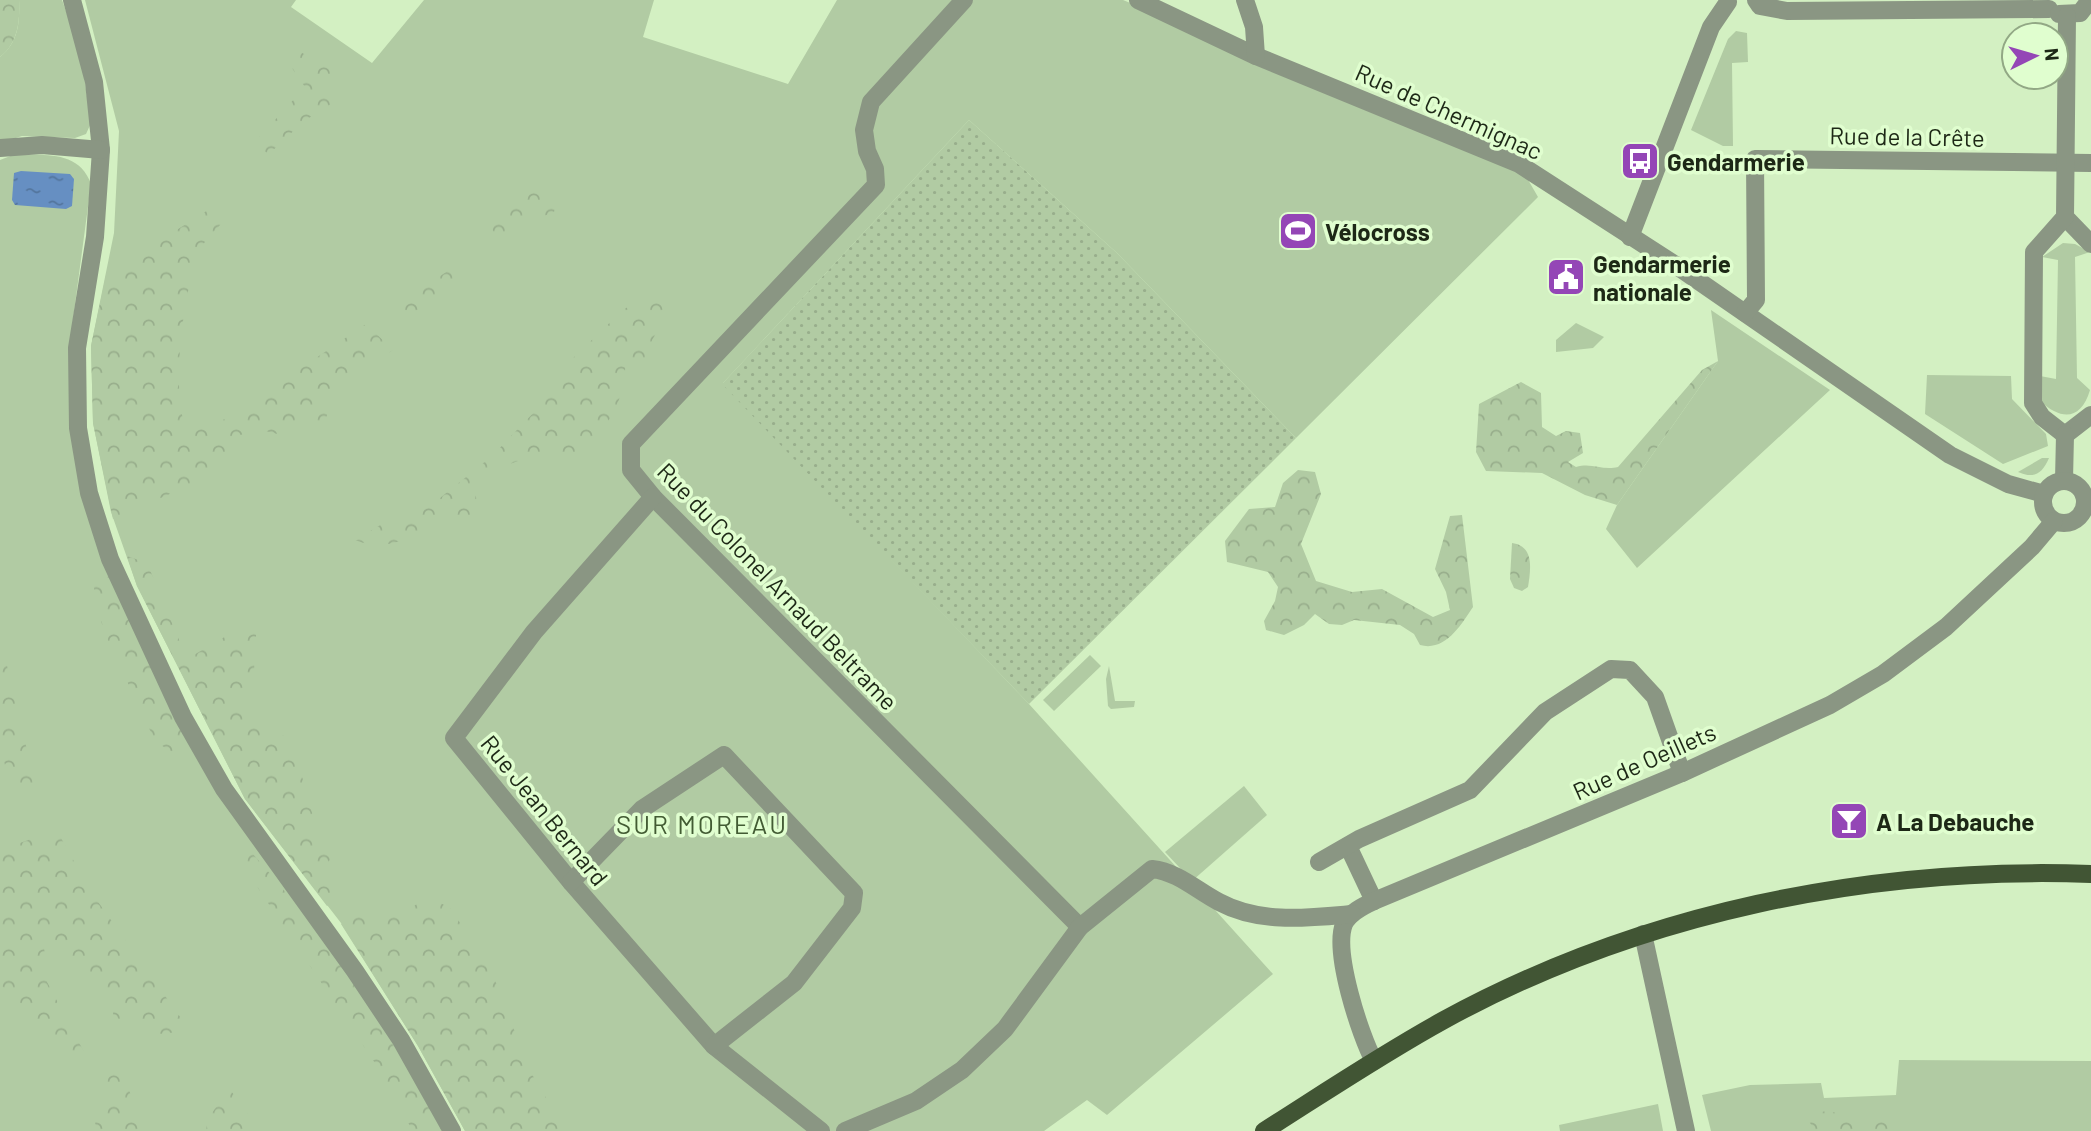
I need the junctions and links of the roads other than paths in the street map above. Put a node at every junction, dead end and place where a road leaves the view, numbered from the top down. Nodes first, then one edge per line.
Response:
1 (72, 0) edge
2 (964, 0) edge
3 (1138, 0) edge
4 (1245, 0) edge
5 (1754, 0) edge
6 (1727, 1) edge
7 (2047, 4) edge
8 (2089, 5) edge
9 (2067, 16) junction
10 (1256, 55) junction
11 (0, 148) edge
12 (101, 150) junction
13 (2066, 163) junction
14 (2091, 163) edge
15 (2065, 217) junction
16 (1630, 237) junction
17 (2091, 244) edge
18 (1745, 313) junction
19 (2091, 415) edge
20 (2065, 435) junction
21 (2064, 480) junction
22 (2087, 490) edge
23 (2044, 494) junction
24 (653, 498) junction
25 (2054, 521) junction
26 (2085, 524) edge
27 (1682, 773) junction
28 (1348, 846) junction
29 (1319, 862) dead end
30 (2091, 874) edge
31 (571, 882) junction
32 (1374, 901) junction
33 (1352, 914) junction
34 (1080, 927) junction
35 (1643, 934) junction
36 (714, 1046) junction
37 (1374, 1061) junction
38 (452, 1131) edge
39 (821, 1131) edge
40 (845, 1131) edge
41 (1265, 1131) edge
42 (1686, 1131) edge

1 - 12 street
2 - 24 street, Rue du Colonel Arnaud Beltrame
3 - 10 street, Rue de Chermignac
4 - 10 street
5 - 6 street
5 - 7 street
6 - 16 street
7 - 9 street
8 - 9 street
9 - 13 street
10 - 16 street, Rue de Chermignac
11 - 12 street
12 - 38 street
13 - 14 street, Rue de la Crête
13 - 15 street
13 - 18 street, Rue de la Crête
15 - 17 street
15 - 20 street
16 - 18 street, Rue de Chermignac
18 - 23 street, Rue de Chermignac
19 - 20 street
20 - 21 street
21 - 22 street
21 - 23 street
22 - 26 street
23 - 25 street
24 - 31 street, Rue Jean Bernard
24 - 34 street, Rue du Colonel Arnaud Beltrame
25 - 26 street
25 - 27 street, Rue de Oeillets
27 - 28 street
27 - 32 street, Rue de Oeillets
28 - 29 street
28 - 32 street
30 - 35 main road
31 - 36 street, Rue Jean Bernard
31 - 36 street
32 - 33 street, Rue de Oeillets
33 - 34 street
33 - 37 street
34 - 40 street
35 - 37 main road
35 - 42 street
36 - 39 street, Rue Jean Bernard
37 - 41 main road

